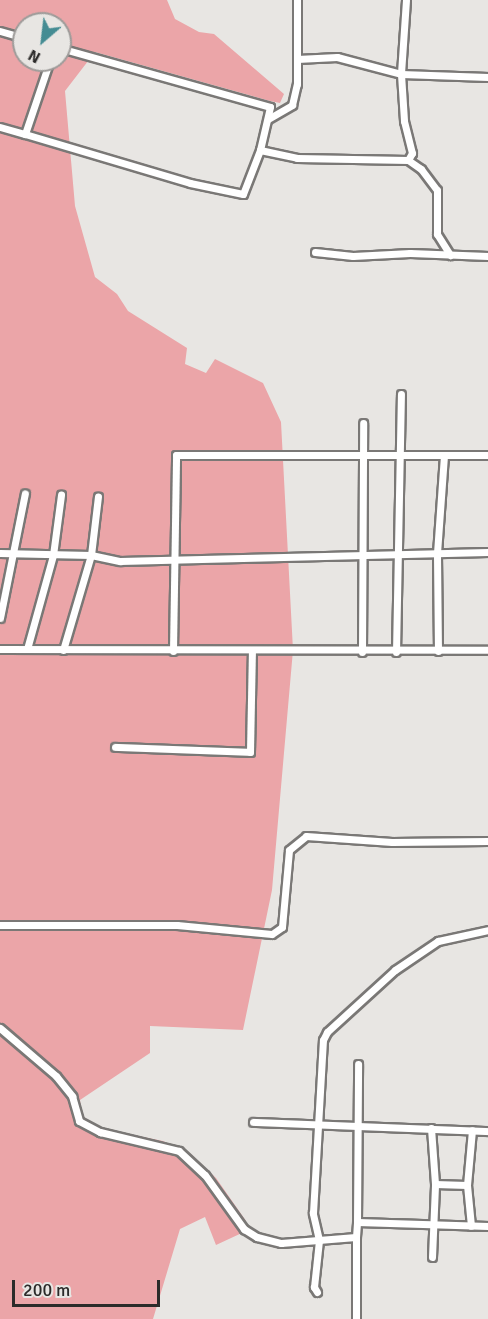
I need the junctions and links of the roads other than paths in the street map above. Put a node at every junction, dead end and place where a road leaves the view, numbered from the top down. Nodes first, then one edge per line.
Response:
1 (297, 0) edge
2 (406, 0) edge
3 (72, 51) edge
4 (297, 59) junction
5 (46, 72) edge
6 (401, 74) junction
7 (488, 77) edge
8 (268, 119) junction
9 (0, 127) edge
10 (25, 134) junction
11 (260, 150) junction
12 (408, 160) junction
13 (315, 252) dead end
14 (450, 255) junction
15 (488, 256) edge
16 (401, 394) dead end
17 (363, 423) dead end
18 (362, 455) junction
19 (488, 455) edge
20 (400, 456) junction
21 (444, 456) junction
22 (25, 493) dead end
23 (61, 495) dead end
24 (98, 496) dead end
25 (488, 552) edge
26 (0, 553) edge
27 (14, 553) junction
28 (400, 553) junction
29 (437, 553) junction
30 (360, 554) junction
31 (53, 555) junction
32 (91, 555) junction
33 (177, 560) junction
34 (0, 618) edge
35 (0, 649) edge
36 (27, 649) junction
37 (63, 650) junction
38 (488, 650) edge
39 (173, 651) junction
40 (438, 651) junction
41 (252, 652) junction
42 (362, 652) junction
43 (396, 652) junction
44 (115, 747) dead end
45 (488, 841) edge
46 (0, 925) edge
47 (488, 930) edge
48 (0, 1028) edge
49 (357, 1064) dead end
50 (253, 1122) dead end
51 (320, 1124) junction
52 (357, 1125) junction
53 (431, 1128) junction
54 (472, 1130) junction
55 (488, 1131) edge
56 (435, 1184) junction
57 (467, 1185) junction
58 (357, 1222) junction
59 (433, 1224) junction
60 (471, 1226) junction
61 (488, 1226) edge
62 (356, 1237) junction
63 (319, 1240) junction
64 (432, 1257) dead end
65 (317, 1292) dead end
66 (356, 1319) edge

1 - 4 street
2 - 6 street
3 - 8 street
4 - 6 street
4 - 8 street
5 - 10 street
6 - 7 street
6 - 12 street
8 - 11 street
9 - 10 street
10 - 11 street
11 - 12 street
12 - 14 street
13 - 14 street
14 - 15 street
16 - 20 street
17 - 18 street
18 - 20 street
18 - 30 street
18 - 33 street
19 - 21 street
20 - 21 street
20 - 28 street
21 - 29 street
22 - 27 street
23 - 31 street
24 - 32 street
25 - 29 street
26 - 27 street
27 - 31 street
27 - 34 street
28 - 29 street
28 - 30 street
28 - 43 street
29 - 40 street
30 - 33 street
30 - 42 street
31 - 32 street
31 - 36 street
32 - 33 street
32 - 37 street
33 - 39 street
35 - 36 street
36 - 37 street
37 - 39 street
38 - 40 street
39 - 41 street
40 - 43 street
41 - 42 street
41 - 44 street
42 - 43 street
45 - 46 street
47 - 51 street
48 - 63 street
49 - 52 street
50 - 51 street
51 - 52 street
51 - 63 street
52 - 53 street
52 - 58 street
53 - 54 street
53 - 56 street
54 - 55 street
54 - 57 street
56 - 57 street
56 - 59 street
57 - 60 street
58 - 59 street
58 - 62 street
59 - 60 street
59 - 64 street
60 - 61 street
62 - 63 street
62 - 66 street
63 - 65 street

